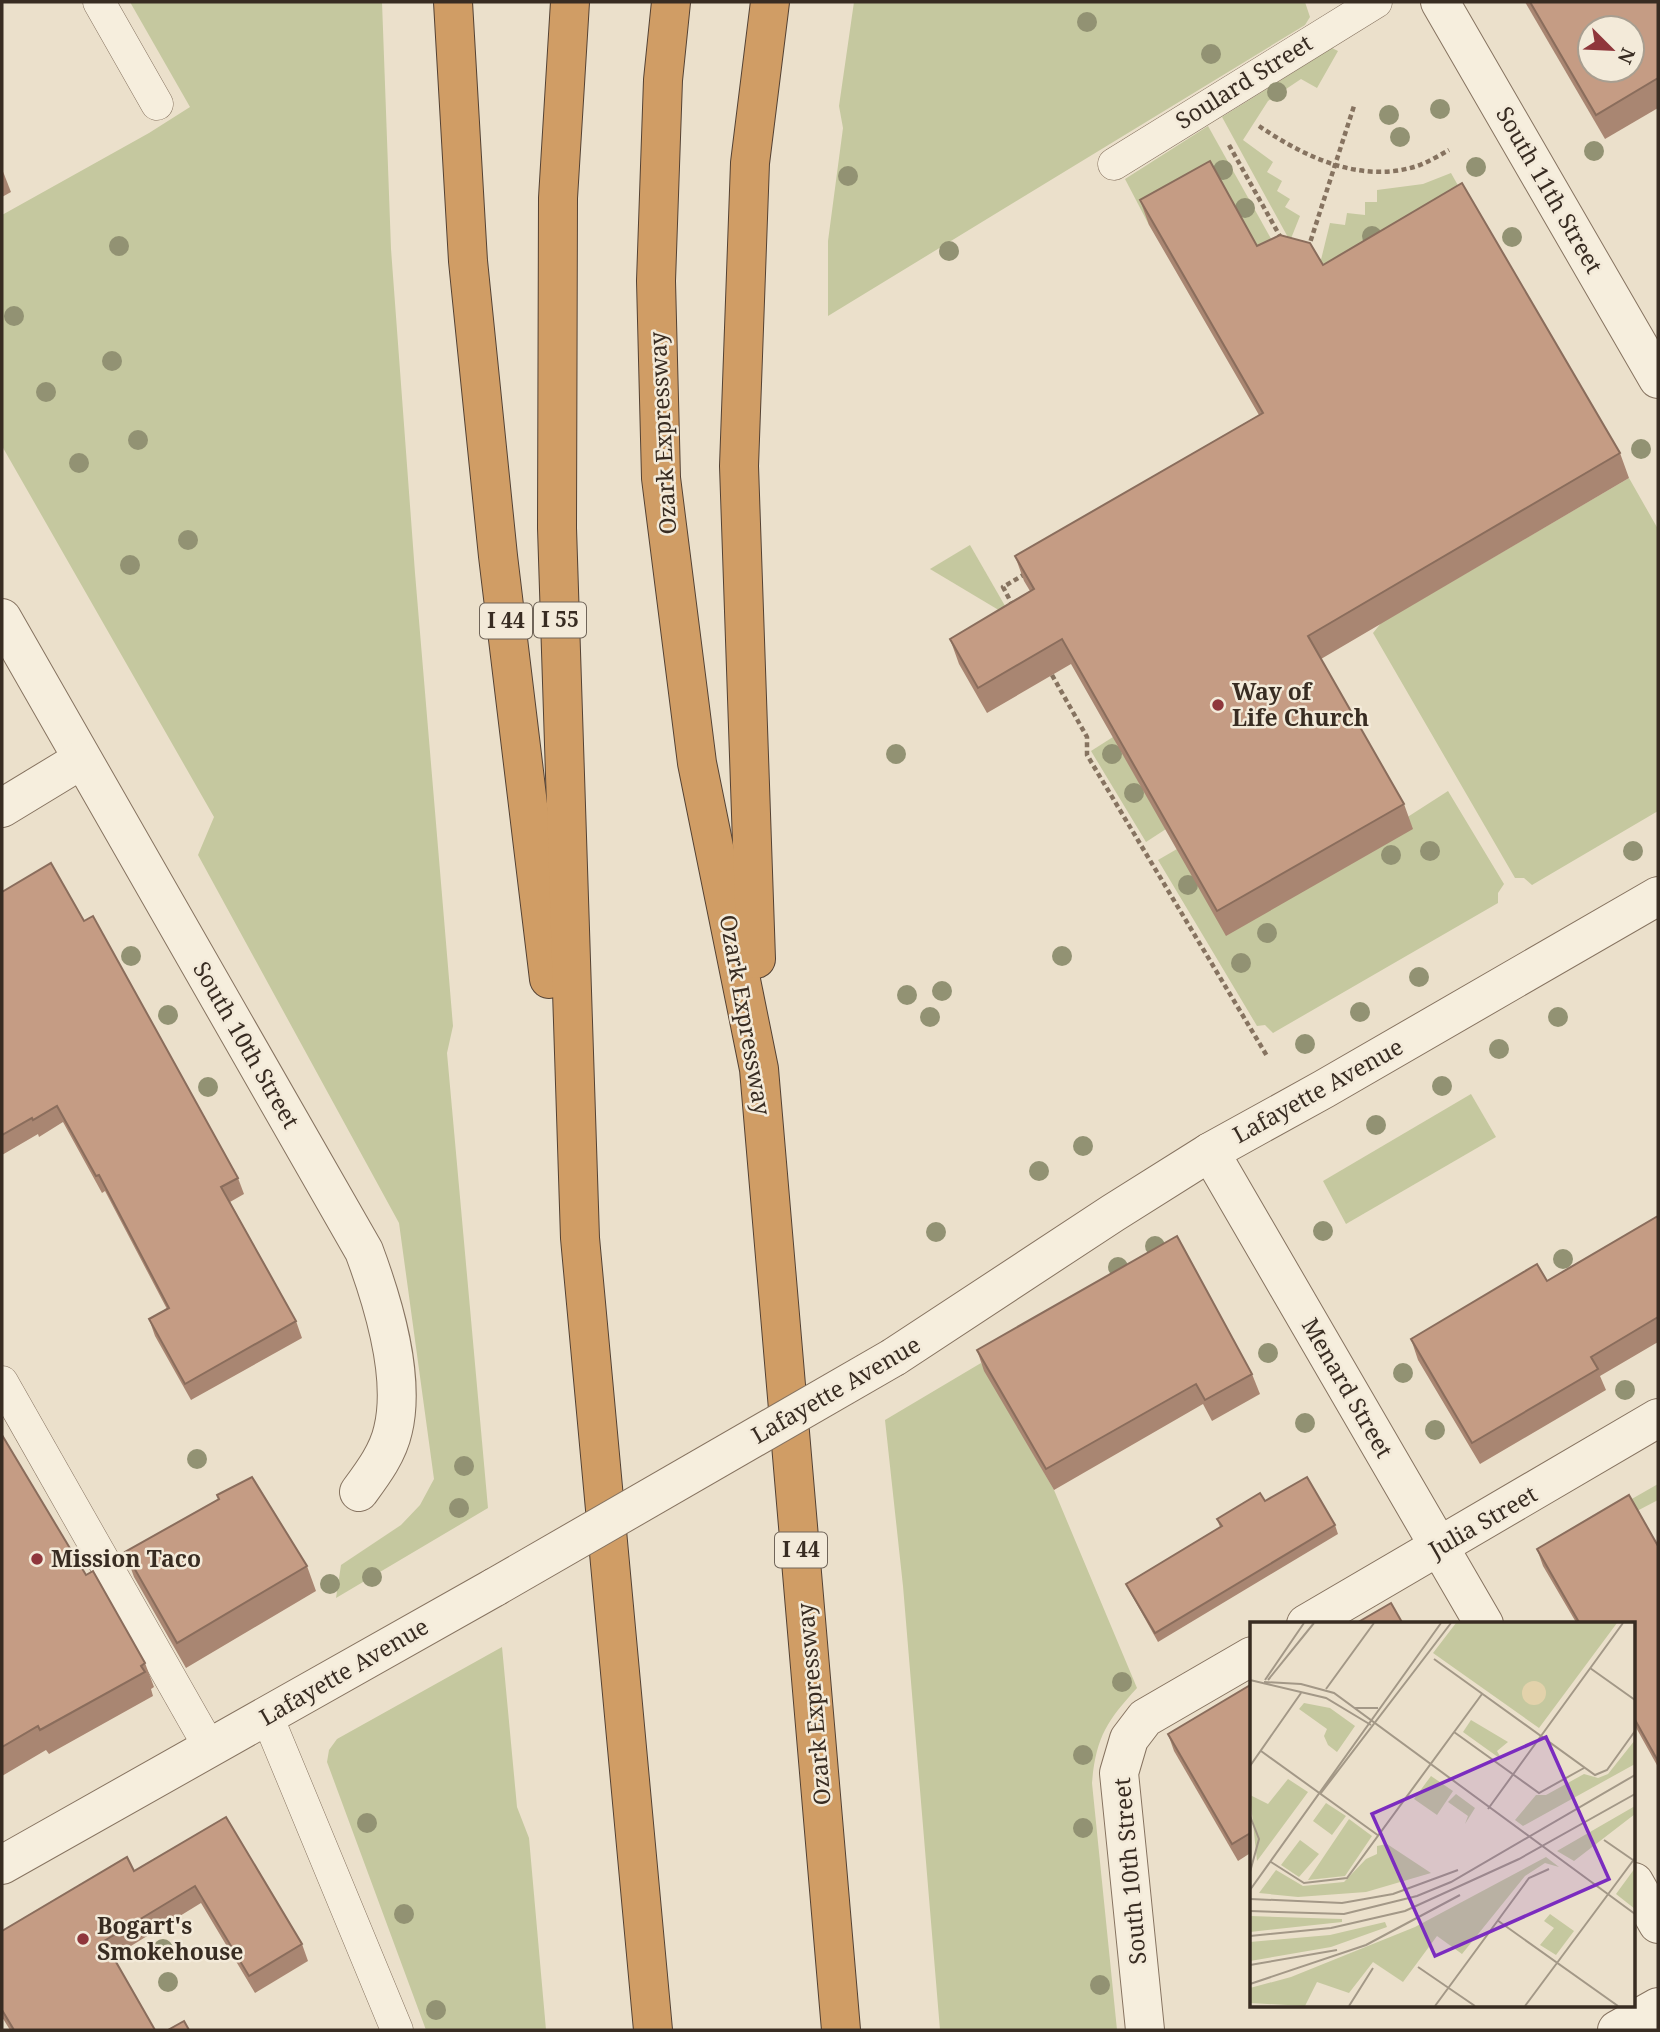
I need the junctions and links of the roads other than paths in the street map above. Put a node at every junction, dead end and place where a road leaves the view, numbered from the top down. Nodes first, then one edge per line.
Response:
1 (99, 2) edge
2 (453, 2) edge
3 (570, 2) edge
4 (671, 2) edge
5 (770, 2) edge
6 (1376, 2) edge
7 (1440, 2) edge
8 (157, 104) dead end
9 (1114, 164) dead end
10 (1658, 379) edge
11 (2, 618) edge
12 (81, 760) junction
13 (2, 808) edge
14 (1658, 896) edge
15 (759, 1069) junction
16 (1210, 1152) junction
17 (580, 1238) junction
18 (2, 1382) edge
19 (1658, 1418) edge
20 (359, 1492) dead end
21 (1440, 1547) junction
22 (1309, 1622) edge
23 (1483, 1622) edge
24 (1250, 1657) edge
25 (267, 1716) junction
26 (210, 1748) junction
27 (2, 1865) edge
28 (1636, 1886) edge
29 (1658, 1924) edge
30 (1658, 2007) edge
31 (397, 2030) edge
32 (653, 2030) edge
33 (841, 2030) edge
34 (1145, 2030) edge
35 (1617, 2030) edge

1 - 8 lane
2 - 17 highway, I 44
3 - 17 highway, I 55
4 - 15 highway, Ozark Expressway
5 - 15 highway, I 44
6 - 9 lane, Soulard Street
7 - 10 street, South 11th Street
11 - 12 street, South 10th Street
12 - 13 street
12 - 20 street, South 10th Street
14 - 16 street, Lafayette Avenue
15 - 33 highway, Ozark Expressway / I 44
16 - 21 street, Menard Street
16 - 25 street, Lafayette Avenue, bridge
17 - 32 highway, I 44
18 - 26 lane
19 - 21 street, Julia Street
21 - 22 street, Julia Street
21 - 23 street, Menard Street
24 - 34 street, South 10th Street
25 - 26 street, Lafayette Avenue
25 - 31 lane
26 - 27 street, Lafayette Avenue
28 - 29 street
30 - 35 street

